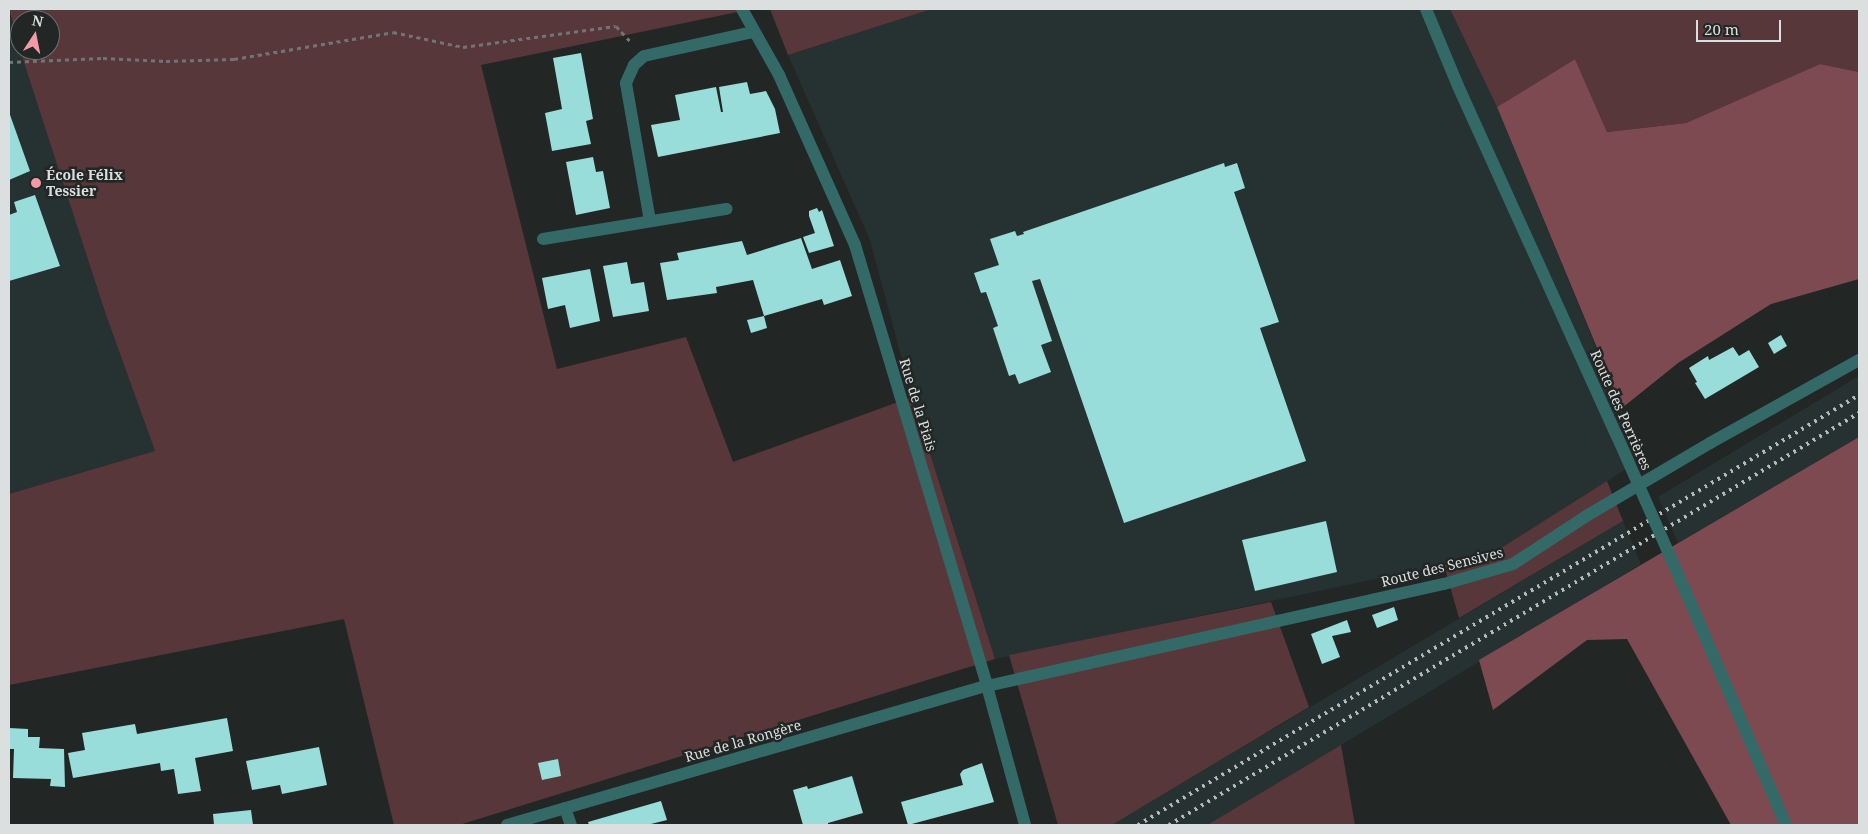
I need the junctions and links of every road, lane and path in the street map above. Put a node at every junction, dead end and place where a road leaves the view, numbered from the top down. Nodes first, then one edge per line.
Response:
1 (742, 9) edge
2 (1426, 9) edge
3 (753, 32) junction
4 (644, 56) junction
5 (9, 62) edge
6 (727, 209) dead end
7 (650, 221) junction
8 (543, 239) dead end
9 (1859, 360) edge
10 (986, 686) junction
11 (565, 808) junction
12 (507, 825) edge
13 (572, 825) edge
14 (1026, 825) edge
15 (1786, 825) edge

1 - 3 street, Rue de la Piais
2 - 15 street, Route des Perrières, bridge
3 - 4 street
3 - 10 street, Rue de la Piais
4 - 5 path
4 - 7 street
6 - 7 street
7 - 8 street
9 - 10 street, Route des Sensives
10 - 11 street, Rue de la Rongère
10 - 14 street, Rue de la Piais
11 - 12 street, Rue de la Rongère
11 - 13 street

